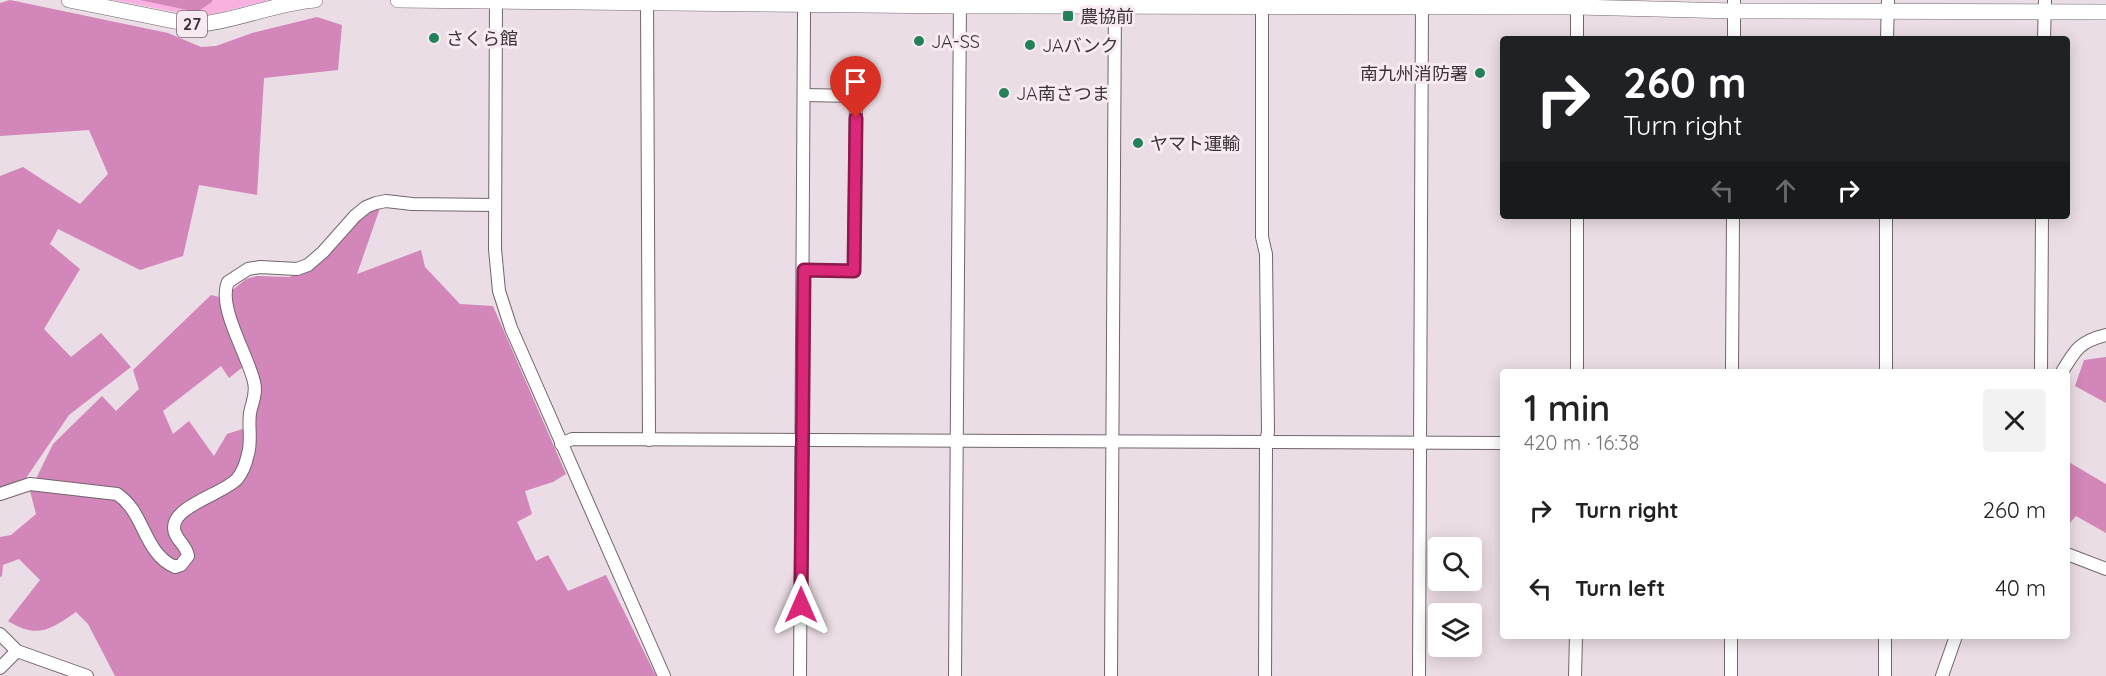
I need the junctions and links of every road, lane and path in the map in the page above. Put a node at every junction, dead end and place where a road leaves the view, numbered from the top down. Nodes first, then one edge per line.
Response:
1 (69, 0) edge
2 (315, 0) edge
3 (398, 0) edge
4 (496, 0) edge
5 (648, 2) edge
6 (807, 2) edge
7 (960, 3) edge
8 (1115, 3) edge
9 (1267, 4) edge
10 (1422, 4) edge
11 (1577, 4) edge
12 (1888, 5) edge
13 (1734, 6) edge
14 (2045, 6) edge
15 (2106, 12) edge
16 (1577, 36) edge
17 (1734, 36) edge
18 (1887, 36) edge
19 (2044, 36) edge
20 (805, 95) junction
21 (495, 205) junction
22 (1577, 219) edge
23 (1733, 219) edge
24 (1886, 219) edge
25 (2042, 219) edge
26 (804, 270) junction
27 (2106, 335) edge
28 (1577, 369) edge
29 (1732, 369) edge
30 (1886, 369) edge
31 (2041, 369) edge
32 (2064, 369) edge
33 (649, 440) junction
34 (802, 440) junction
35 (957, 440) junction
36 (1112, 441) junction
37 (1266, 442) junction
38 (1500, 443) edge
39 (561, 444) junction
40 (1420, 444) junction
41 (0, 494) edge
42 (2070, 555) edge
43 (2106, 569) edge
44 (0, 634) edge
45 (1576, 639) edge
46 (1731, 639) edge
47 (1885, 639) edge
48 (1955, 639) edge
49 (16, 651) junction
50 (0, 668) edge
51 (87, 676) edge
52 (664, 676) edge
53 (800, 676) edge
54 (955, 676) edge
55 (1111, 676) edge
56 (1265, 676) edge
57 (1419, 676) edge
58 (1575, 676) edge
59 (1731, 676) edge
60 (1885, 676) edge
61 (1942, 676) edge

1 - 2 main road, 27
3 - 4 main road
4 - 5 main road
4 - 21 street
5 - 6 main road
5 - 33 street
6 - 7 main road
6 - 20 street
7 - 8 main road
7 - 35 street
8 - 9 main road
8 - 36 street
9 - 10 main road
9 - 37 street
10 - 11 main road
10 - 40 street
11 - 13 main road
11 - 16 street
12 - 13 main road
12 - 14 main road
12 - 18 street
13 - 17 street
14 - 15 main road
14 - 19 street
20 - 26 street
20 - 26 street
21 - 39 street
21 - 41 street
22 - 28 street
23 - 29 street
24 - 30 street
25 - 31 street
26 - 34 street
27 - 32 street
33 - 34 street
33 - 39 street
34 - 35 street
34 - 53 street
35 - 36 street
35 - 54 street
36 - 37 street
36 - 55 street
37 - 40 street
37 - 56 street
38 - 40 street
39 - 52 street
40 - 57 street
42 - 43 street
44 - 49 street
45 - 58 street
46 - 59 street
47 - 60 street
48 - 61 street
49 - 50 street
49 - 51 street

